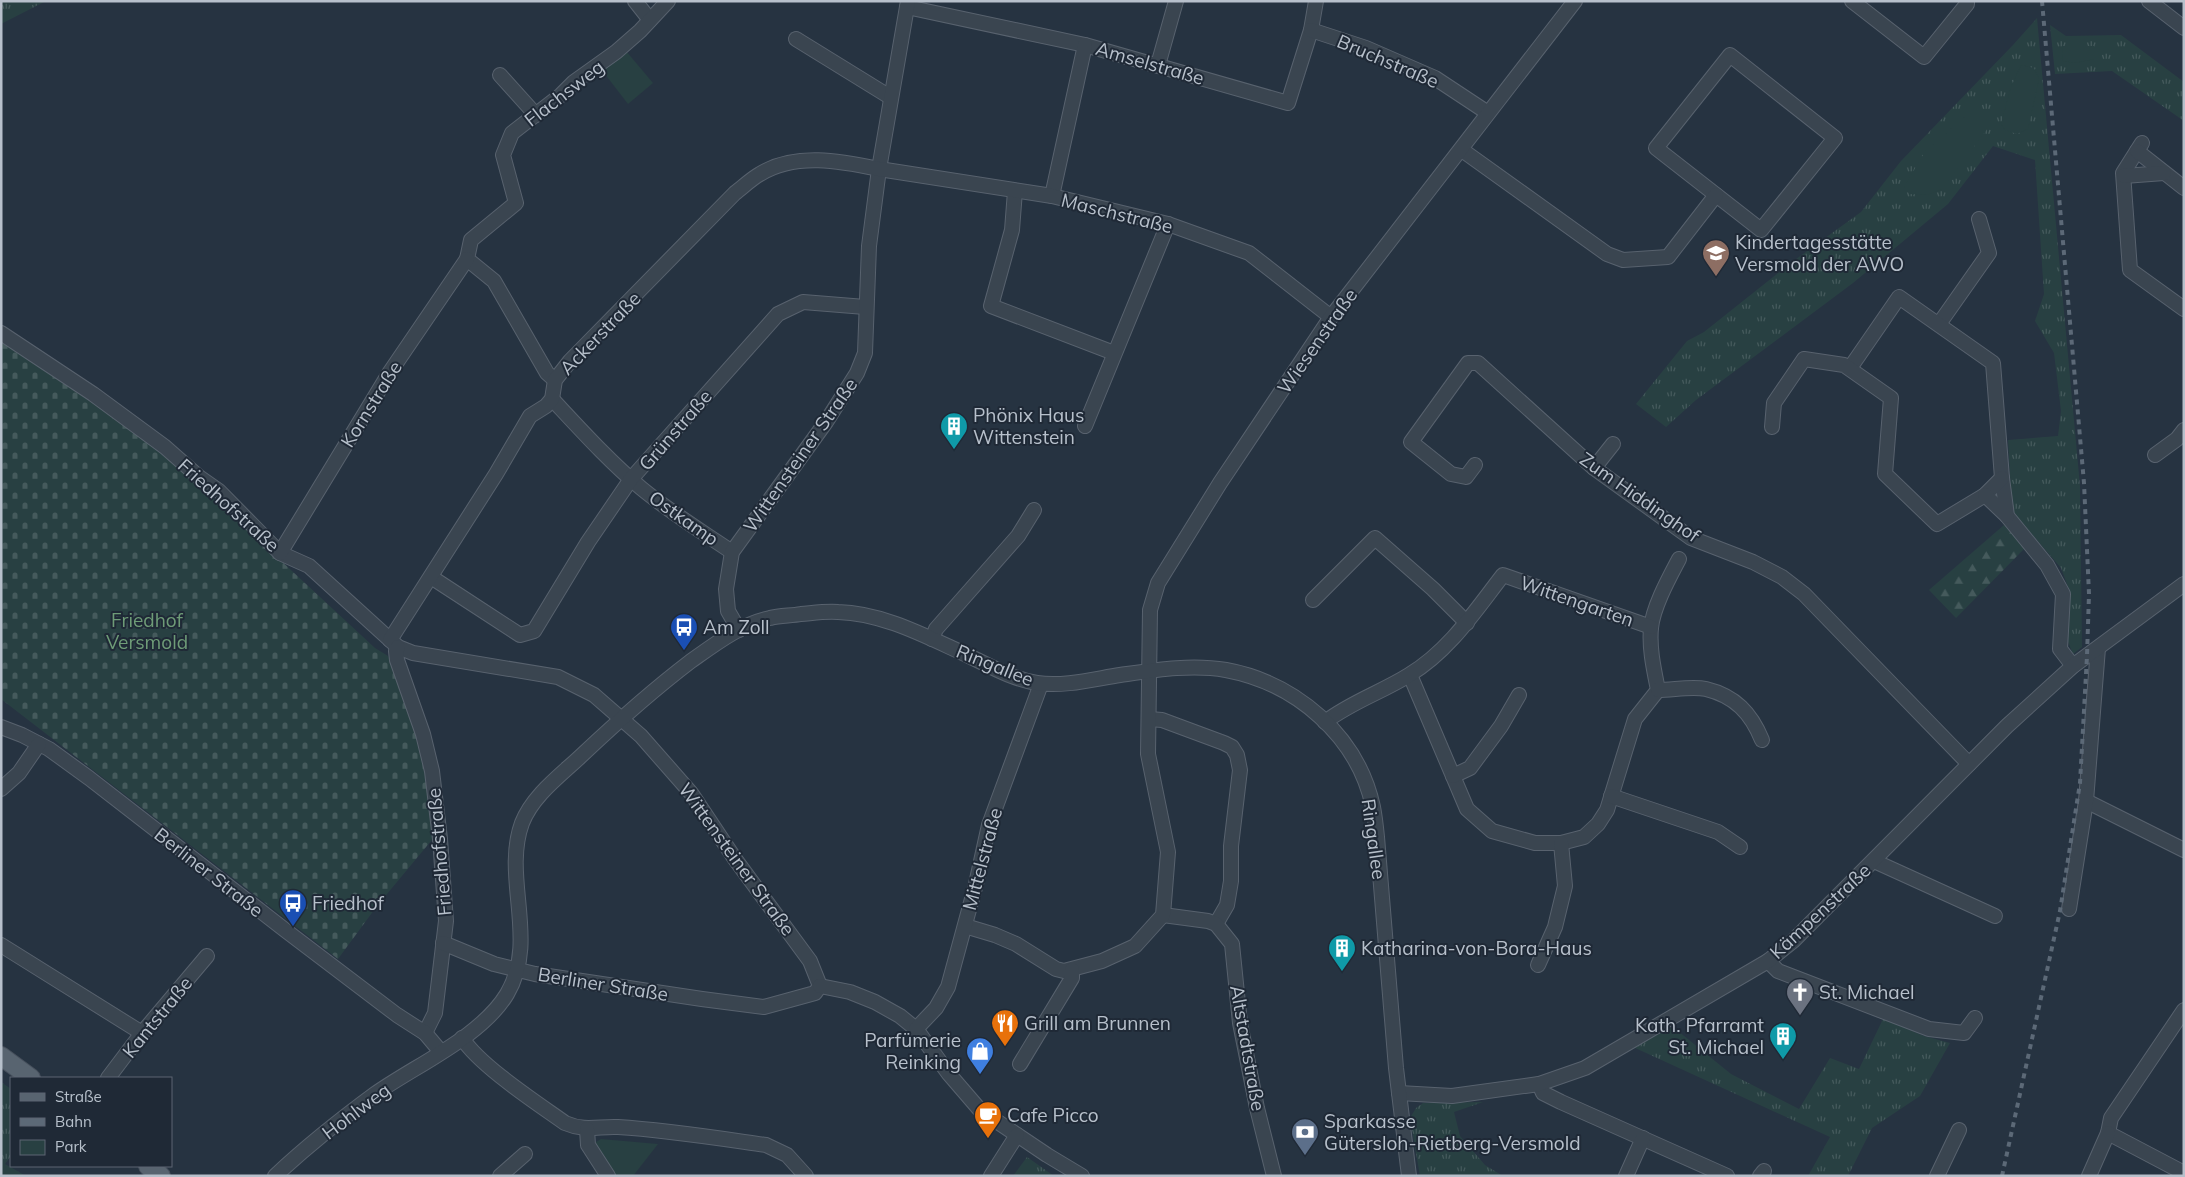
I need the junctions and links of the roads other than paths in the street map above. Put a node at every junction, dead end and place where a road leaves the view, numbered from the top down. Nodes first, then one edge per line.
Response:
1 (635, 1) edge
2 (668, 1) edge
3 (1176, 1) edge
4 (1316, 1) edge
5 (1575, 1) edge
6 (1852, 1) edge
7 (1967, 1) edge
8 (2149, 1) edge
9 (907, 4) edge
10 (650, 20) junction
11 (2184, 28) edge
12 (1311, 30) junction
13 (796, 39) dead end
14 (1085, 45) junction
15 (1158, 65) junction
16 (500, 75) dead end
17 (890, 97) junction
18 (1488, 113) junction
19 (536, 115) junction
20 (1462, 150) junction
21 (879, 169) junction
22 (2164, 174) junction
23 (2124, 176) junction
24 (2184, 188) edge
25 (1015, 191) junction
26 (1716, 195) junction
27 (1052, 196) junction
28 (1980, 219) dead end
29 (1168, 224) junction
30 (467, 260) junction
31 (865, 307) junction
32 (2184, 310) edge
33 (1331, 317) junction
34 (1939, 324) junction
35 (1, 333) edge
36 (1114, 353) junction
37 (1850, 368) junction
38 (555, 380) junction
39 (552, 399) junction
40 (1085, 426) dead end
41 (1772, 427) dead end
42 (2184, 430) edge
43 (1613, 444) dead end
44 (2155, 455) dead end
45 (1476, 465) dead end
46 (1594, 468) junction
47 (2002, 478) junction
48 (632, 479) junction
49 (1985, 495) junction
50 (1034, 510) dead end
51 (2008, 516) junction
52 (732, 552) junction
53 (280, 553) junction
54 (1679, 560) dead end
55 (431, 577) junction
56 (2184, 584) edge
57 (1313, 600) dead end
58 (1467, 622) junction
59 (1651, 627) junction
60 (739, 630) junction
61 (932, 639) junction
62 (394, 644) junction
63 (2098, 648) junction
64 (2073, 666) junction
65 (1149, 670) junction
66 (1410, 675) junction
67 (1040, 684) junction
68 (1658, 690) junction
69 (1519, 695) dead end
70 (622, 718) junction
71 (1149, 719) junction
72 (1325, 722) junction
73 (1, 726) edge
74 (1762, 740) dead end
75 (39, 744) junction
76 (1969, 764) junction
77 (1453, 776) junction
78 (1, 789) edge
79 (1611, 796) junction
80 (2086, 801) junction
81 (1561, 843) junction
82 (1740, 847) dead end
83 (2184, 850) edge
84 (1874, 861) junction
85 (2069, 909) dead end
86 (1163, 915) junction
87 (1996, 916) dead end
88 (1216, 924) junction
89 (965, 926) junction
90 (443, 943) junction
91 (1, 944) edge
92 (207, 956) dead end
93 (1768, 961) junction
94 (1538, 966) dead end
95 (518, 970) junction
96 (1072, 970) junction
97 (820, 986) junction
98 (2184, 1010) edge
99 (1975, 1018) dead end
100 (916, 1029) junction
101 (142, 1033) junction
102 (425, 1033) junction
103 (462, 1038) junction
104 (440, 1052) junction
105 (1, 1056) edge
106 (1020, 1064) dead end
107 (30, 1077) edge
108 (109, 1077) edge
109 (1539, 1084) junction
110 (1399, 1093) junction
111 (587, 1129) junction
112 (1959, 1130) dead end
113 (2108, 1133) junction
114 (1017, 1135) junction
115 (1643, 1138) junction
116 (525, 1154) dead end
117 (149, 1167) edge
118 (2184, 1173) edge
119 (161, 1176) edge
120 (275, 1176) edge
121 (500, 1176) edge
122 (608, 1176) edge
123 (806, 1176) edge
124 (991, 1176) edge
125 (1082, 1176) edge
126 (1274, 1176) edge
127 (1409, 1176) edge
128 (1626, 1176) edge
129 (1727, 1176) edge
130 (1936, 1176) edge
131 (2089, 1176) edge

1 - 10 street
2 - 10 street, Flachsweg
3 - 15 street
4 - 12 street, Amselstraße
5 - 18 street, Wiesenstraße
6 - 7 street
8 - 11 street
9 - 14 street, Amselstraße
9 - 17 street, Wittensteiner Straße
10 - 19 street, Flachsweg
12 - 15 street, Amselstraße
12 - 18 street, Bruchstraße
13 - 17 street
14 - 15 street, Amselstraße
14 - 27 street
16 - 19 street
17 - 21 street, Wittensteiner Straße
18 - 20 street, Wiesenstraße
19 - 30 street, Flachsweg
20 - 26 street
20 - 33 street, Wiesenstraße
21 - 25 street, Maschstraße
21 - 31 street, Wittensteiner Straße
21 - 38 street, Ackerstraße
22 - 23 street
22 - 23 street
22 - 24 street
23 - 32 street
25 - 27 street, Maschstraße
25 - 36 street
26 - 26 street
27 - 29 street, Maschstraße
28 - 34 street
29 - 33 street, Maschstraße
29 - 36 street
30 - 38 street
30 - 53 street, Kornstraße
31 - 48 street, Grünstraße
31 - 52 street, Wittensteiner Straße
33 - 65 street, Wiesenstraße
34 - 37 street
34 - 47 street
35 - 53 street, Friedhofstraße
36 - 40 street
37 - 41 street
37 - 49 street
38 - 39 street, Ackerstraße
39 - 48 street, Ostkamp
39 - 55 street, Ackerstraße
42 - 44 street
43 - 46 street
45 - 46 street, Zum Hiddinghof
46 - 76 street, Zum Hiddinghof
47 - 49 street
47 - 51 street
48 - 52 street, Ostkamp
48 - 55 street, Grünstraße
49 - 51 street
50 - 61 street, Ringallee
51 - 64 street
52 - 60 street, Wittensteiner Straße
53 - 62 street, Friedhofstraße
54 - 59 street, Wittengarten
55 - 62 street, Ackerstraße
56 - 63 street, Kämpenstraße
57 - 58 street
58 - 59 street, Wittengarten
58 - 66 street
59 - 68 street, Wittengarten
60 - 61 street, Ringallee
60 - 70 street, Ringallee
61 - 67 street, Ringallee
62 - 70 street
62 - 90 street, Friedhofstraße
63 - 64 street, Kämpenstraße
63 - 80 street
64 - 76 street, Kämpenstraße
65 - 67 street, Ringallee
65 - 71 street, Wiesenstraße
65 - 72 street, Ringallee
66 - 72 street
66 - 77 street
67 - 89 street, Mittelstraße
68 - 74 street
68 - 79 street
69 - 77 street
70 - 95 street
70 - 97 street, Wittensteiner Straße
71 - 86 street, Wiesenstraße
71 - 88 street
72 - 110 street, Ringallee
73 - 75 street, Berliner Straße
75 - 78 street
75 - 102 street, Berliner Straße
76 - 84 street, Kämpenstraße
77 - 81 street
79 - 81 street
79 - 82 street
80 - 83 street
80 - 85 street
81 - 94 street
84 - 87 street
84 - 93 street, Kämpenstraße
86 - 88 street
86 - 96 street
88 - 126 street, Altstadtstraße
89 - 96 street
89 - 100 street, Mittelstraße
90 - 95 street, Friedhofstraße
90 - 102 street, Friedhofstraße
91 - 101 street
92 - 101 street, Kantstraße
93 - 99 street
93 - 109 street, Kämpenstraße
95 - 97 street, Berliner Straße
95 - 103 street, Berliner Straße
96 - 106 street
97 - 100 street
98 - 113 street
100 - 114 street
101 - 108 street, Kantstraße
102 - 104 street, Berliner Straße
103 - 104 street, Berliner Straße
103 - 111 street
104 - 120 street, Hohlweg
105 - 107 main road
109 - 110 street, Kämpenstraße
109 - 115 street
110 - 127 street, Ringallee
111 - 122 street
111 - 123 street
112 - 130 street
113 - 118 street
113 - 131 street
114 - 124 street
114 - 125 street
115 - 128 street
115 - 129 street
116 - 121 street
117 - 119 main road

